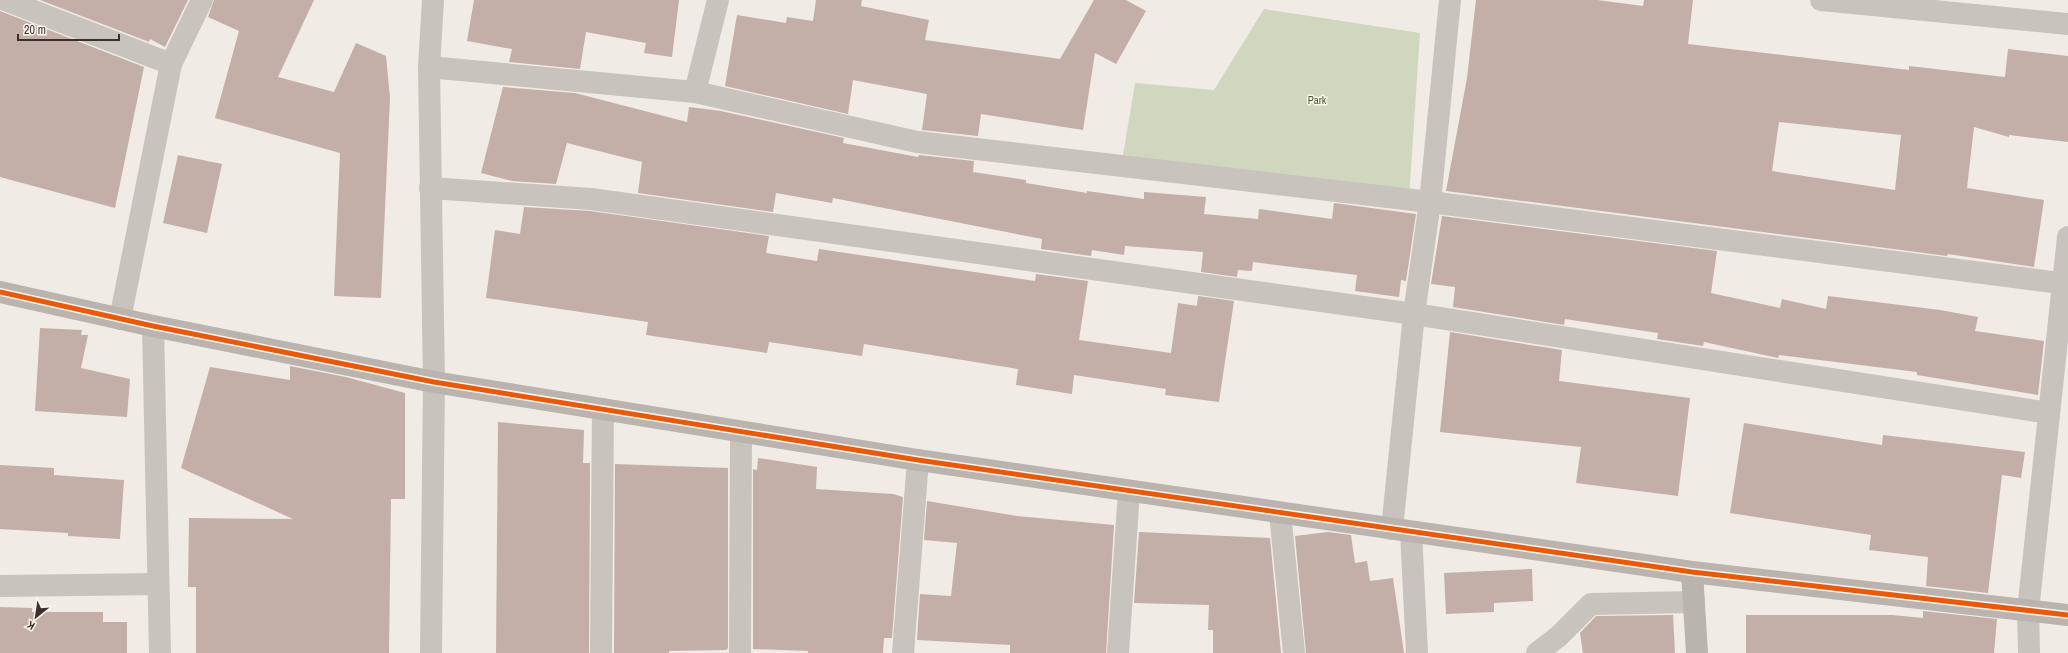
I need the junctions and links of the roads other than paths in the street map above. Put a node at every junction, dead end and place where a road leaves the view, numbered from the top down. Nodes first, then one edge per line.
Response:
1 (5, 0) edge
2 (202, 0) edge
3 (433, 0) edge
4 (718, 0) edge
5 (1450, 0) edge
6 (1821, 0) edge
7 (2068, 24) edge
8 (171, 64) junction
9 (429, 67) junction
10 (695, 92) junction
11 (430, 188) junction
12 (1430, 202) junction
13 (2068, 237) edge
14 (2066, 284) edge
15 (0, 292) edge
16 (1414, 314) junction
17 (120, 319) junction
18 (153, 326) junction
19 (2060, 375) edge
20 (434, 382) junction
21 (603, 409) junction
22 (2049, 413) junction
23 (741, 432) junction
24 (918, 460) junction
25 (1129, 491) junction
26 (1280, 513) junction
27 (1402, 530) junction
28 (1692, 572) junction
29 (158, 584) junction
30 (0, 586) edge
31 (1694, 602) junction
32 (2028, 611) junction
33 (2068, 615) edge
34 (160, 653) edge
35 (430, 653) edge
36 (601, 653) edge
37 (740, 653) edge
38 (903, 653) edge
39 (1118, 653) edge
40 (1294, 653) edge
41 (1417, 653) edge
42 (1537, 653) edge
43 (1697, 653) edge
44 (2029, 653) edge

1 - 8 street
2 - 8 street
3 - 9 street
4 - 10 street
5 - 12 street
6 - 7 street
8 - 17 street
9 - 10 street
9 - 11 street
10 - 12 street
11 - 16 street
11 - 20 street
12 - 14 street
12 - 16 street
13 - 14 street
14 - 19 street
15 - 17 street
16 - 22 street
16 - 27 street
17 - 18 street
18 - 20 street
18 - 29 street
19 - 22 street
20 - 21 street
20 - 35 street
21 - 23 street
21 - 36 street
22 - 32 street
23 - 24 street
23 - 37 street
24 - 25 street
24 - 38 street
25 - 26 street
25 - 39 street
26 - 27 street
26 - 40 street
27 - 28 street
27 - 41 street
28 - 31 street
28 - 32 street
29 - 30 street
29 - 34 street
31 - 42 street
31 - 43 street
32 - 33 street
32 - 44 street

